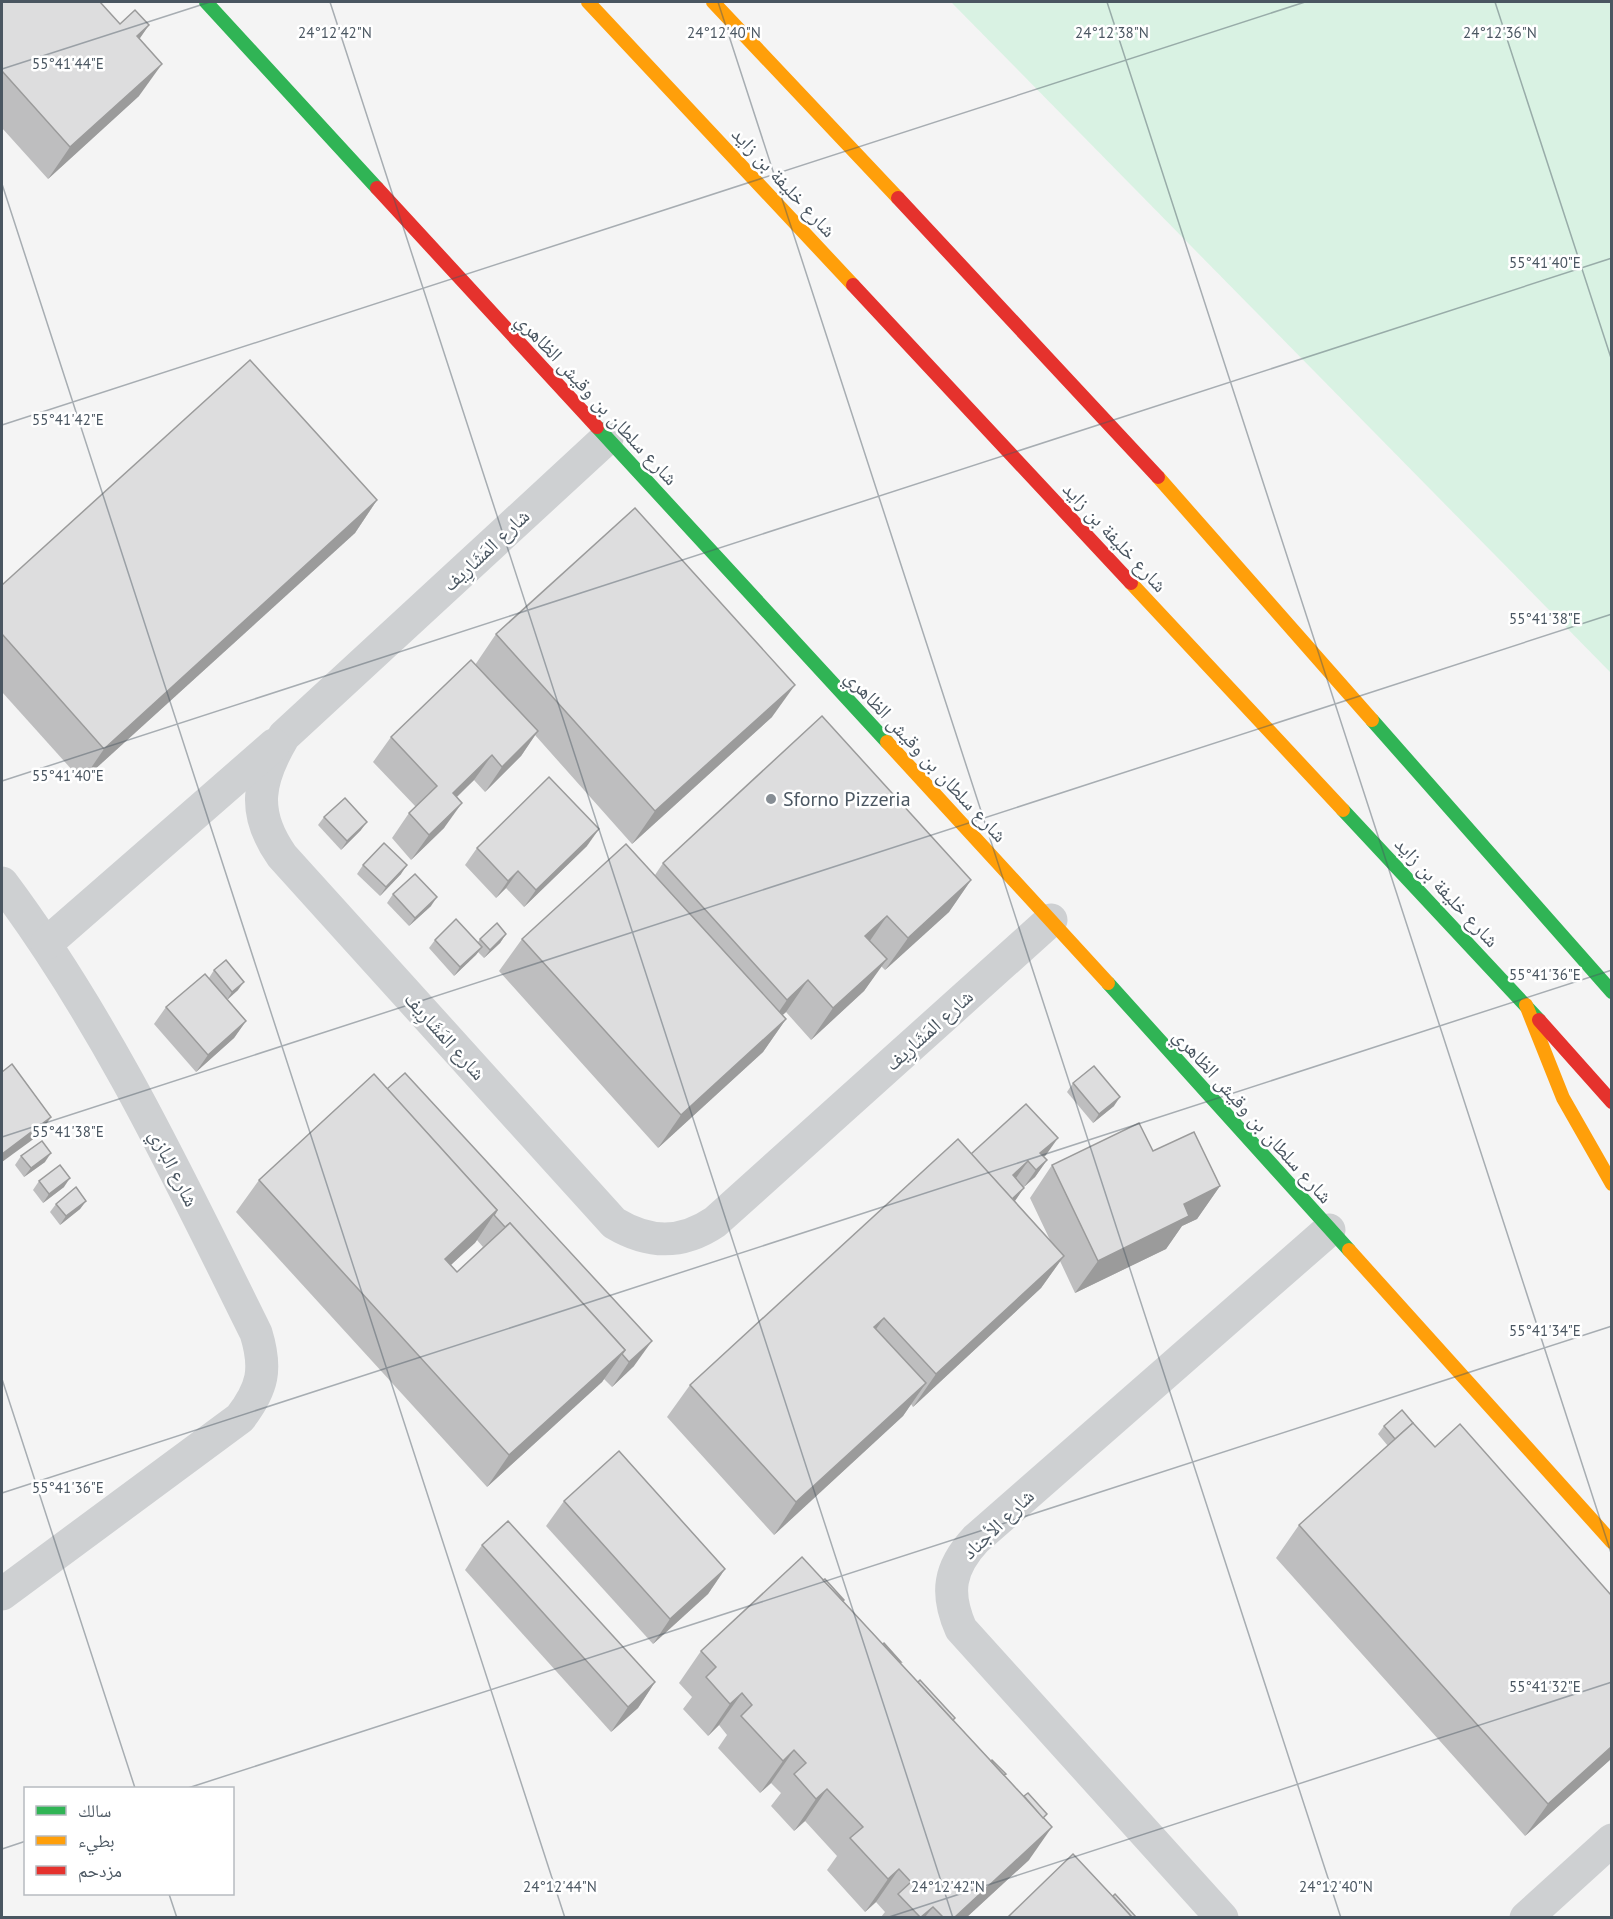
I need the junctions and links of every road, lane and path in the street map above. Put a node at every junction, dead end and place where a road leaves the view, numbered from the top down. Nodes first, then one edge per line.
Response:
1 (206, 2) edge
2 (588, 2) edge
3 (713, 2) edge
4 (607, 438) junction
5 (284, 736) junction
6 (2, 882) edge
7 (1051, 920) junction
8 (47, 943) junction
9 (1590, 966) junction
10 (1611, 976) edge
11 (1611, 992) edge
12 (1526, 1005) junction
13 (1611, 1102) edge
14 (1611, 1184) edge
15 (1329, 1230) junction
16 (1611, 1542) edge
17 (2, 1594) edge
18 (1611, 1840) edge
19 (1222, 1917) edge
20 (1526, 1917) edge

1 - 4 main road, شارع سلطان بن وقيش الظاهري
2 - 12 main road, شارع خليفة بن زايد
3 - 9 main road
4 - 5 street, شارع المَشَارِيف
4 - 7 main road, شارع سلطان بن وقيش الظاهري
5 - 7 street, شارع المَشَارِيف
5 - 8 street
6 - 8 street, شارع البازي
7 - 15 main road, شارع سلطان بن وقيش الظاهري
8 - 17 street, شارع البازي
9 - 10 main road
9 - 11 main road
12 - 13 main road, شارع خليفة بن زايد
12 - 14 main road
15 - 16 main road, شارع سلطان بن وقيش الظاهري
15 - 19 street, شارع الأجناد
18 - 20 street

